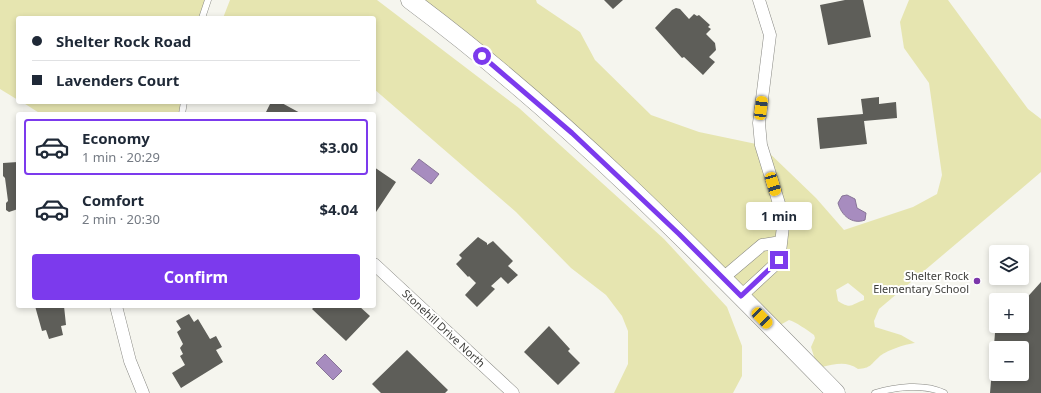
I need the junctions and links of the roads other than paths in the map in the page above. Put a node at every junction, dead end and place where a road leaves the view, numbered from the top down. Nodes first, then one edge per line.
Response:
1 (208, 0) edge
2 (410, 0) edge
3 (759, 0) edge
4 (203, 16) edge
5 (781, 242) junction
6 (376, 266) edge
7 (724, 278) junction
8 (741, 296) junction
9 (116, 308) edge
10 (143, 393) edge
11 (513, 393) edge
12 (836, 393) edge
13 (875, 393) edge
14 (944, 393) edge

1 - 4 lane
2 - 7 main road
3 - 5 street
5 - 7 street
5 - 8 street
6 - 11 street, Stonehill Drive North
7 - 8 main road
8 - 12 main road
9 - 10 street
13 - 14 lane

